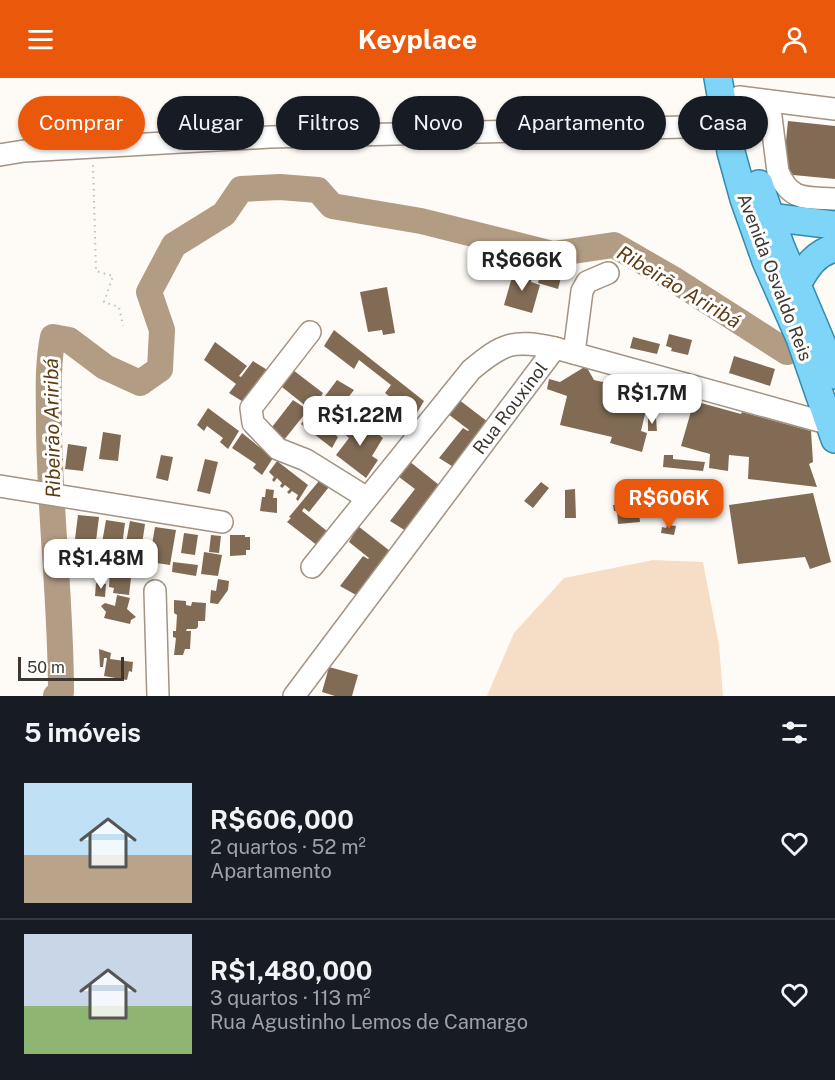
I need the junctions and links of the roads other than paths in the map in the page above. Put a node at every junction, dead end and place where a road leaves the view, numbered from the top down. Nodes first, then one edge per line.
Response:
1 (718, 78) edge
2 (738, 87) edge
3 (721, 96) edge
4 (769, 100) junction
5 (835, 109) edge
6 (678, 127) edge
7 (731, 150) edge
8 (0, 155) edge
9 (835, 199) edge
10 (769, 217) junction
11 (835, 225) edge
12 (835, 248) edge
13 (608, 273) dead end
14 (797, 284) junction
15 (310, 332) dead end
16 (565, 351) junction
17 (826, 372) edge
18 (833, 432) edge
19 (0, 486) edge
20 (367, 498) junction
21 (222, 522) dead end
22 (312, 567) dead end
23 (155, 591) dead end
24 (158, 696) edge
25 (294, 696) edge

1 - 3 main road, Avenida Osvaldo Reis
2 - 4 street
2 - 10 main road, Avenida Osvaldo Reis
4 - 5 street
4 - 9 street
6 - 8 street
7 - 17 main road, Avenida Osvaldo Reis
10 - 11 main road
10 - 14 main road, Avenida Osvaldo Reis
12 - 14 main road
13 - 16 street
14 - 17 main road, Avenida Osvaldo Reis
15 - 20 street
16 - 18 street
16 - 20 street
16 - 25 street, Rua Rouxinol
17 - 18 main road
19 - 21 street
20 - 22 street
23 - 24 street

